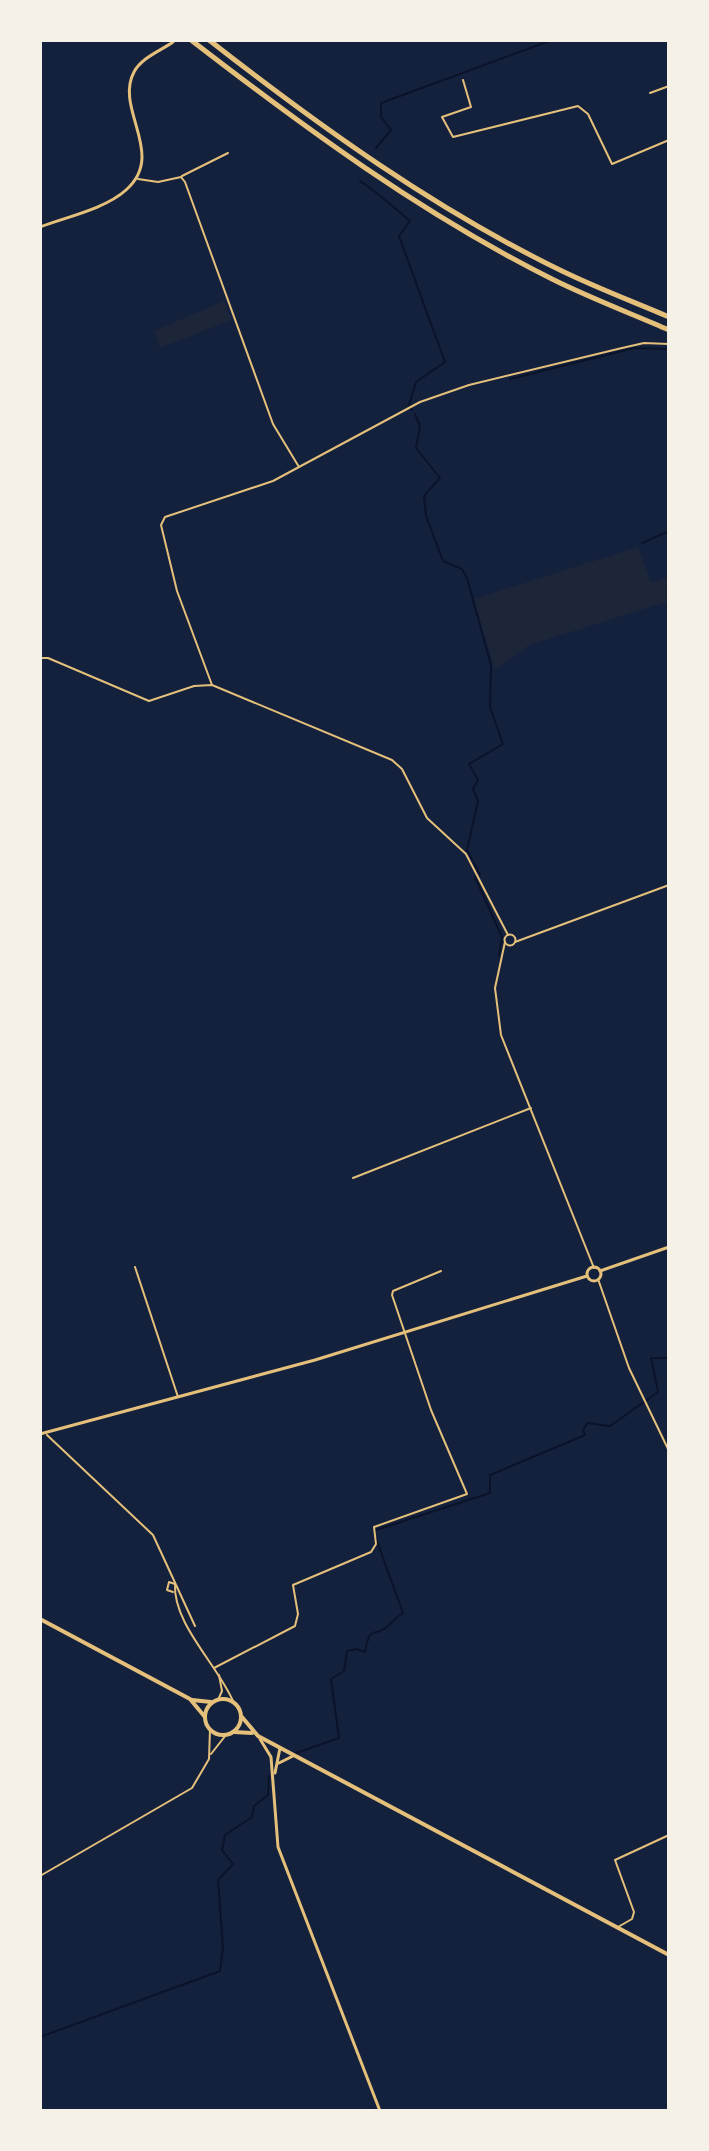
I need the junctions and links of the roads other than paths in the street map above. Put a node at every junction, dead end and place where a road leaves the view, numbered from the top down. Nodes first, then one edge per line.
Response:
1 (191, 40) edge
2 (209, 40) edge
3 (173, 42) dead end
4 (463, 80) dead end
5 (669, 86) edge
6 (650, 93) dead end
7 (669, 140) edge
8 (228, 153) dead end
9 (181, 177) junction
10 (137, 178) junction
11 (40, 227) edge
12 (669, 317) edge
13 (669, 330) edge
14 (669, 344) edge
15 (299, 467) junction
16 (40, 658) edge
17 (212, 685) junction
18 (669, 885) edge
19 (508, 935) junction
20 (514, 936) junction
21 (521, 939) junction
22 (505, 942) junction
23 (515, 942) junction
24 (512, 945) junction
25 (506, 949) junction
26 (532, 1107) junction
27 (353, 1178) dead end
28 (669, 1247) edge
29 (592, 1266) junction
30 (135, 1267) dead end
31 (441, 1271) dead end
32 (600, 1271) junction
33 (587, 1276) junction
34 (598, 1279) junction
35 (593, 1281) junction
36 (598, 1287) junction
37 (403, 1334) junction
38 (179, 1398) junction
39 (46, 1432) junction
40 (40, 1433) edge
41 (669, 1451) edge
42 (173, 1592) dead end
43 (40, 1619) edge
44 (195, 1626) dead end
45 (214, 1668) junction
46 (219, 1674) junction
47 (190, 1699) junction
48 (215, 1701) junction
49 (233, 1701) junction
50 (205, 1717) junction
51 (242, 1717) junction
52 (210, 1729) junction
53 (234, 1732) junction
54 (226, 1735) junction
55 (256, 1735) junction
56 (280, 1748) junction
57 (295, 1756) junction
58 (209, 1759) junction
59 (279, 1763) junction
60 (274, 1777) junction
61 (669, 1835) edge
62 (40, 1876) edge
63 (617, 1927) junction
64 (669, 1955) edge
65 (380, 2111) edge

1 - 13 highway
2 - 12 highway
3 - 10 street
4 - 7 street
5 - 6 street
8 - 9 street
9 - 10 street
9 - 15 street
10 - 11 street
14 - 15 street
15 - 17 street
16 - 17 street
17 - 19 street
18 - 21 street
19 - 20 street
19 - 22 street
20 - 21 street
20 - 23 street
21 - 23 street
22 - 24 street
22 - 25 street
23 - 24 street
24 - 25 street
25 - 26 street
26 - 27 street
26 - 29 street
28 - 32 street
29 - 32 street
29 - 33 street
30 - 38 street
31 - 37 street
32 - 34 street
33 - 35 street
33 - 37 street
34 - 35 street
34 - 36 street
35 - 36 street
36 - 41 street
37 - 38 street
37 - 45 street
38 - 39 street
39 - 40 street
39 - 44 street
42 - 45 street
43 - 47 main road
45 - 46 street
46 - 48 street
46 - 49 street
47 - 48 main road
47 - 50 main road
48 - 49 main road
48 - 50 main road
49 - 51 main road
50 - 52 main road
51 - 53 main road
51 - 55 main road
52 - 54 main road
52 - 58 street
53 - 54 main road
53 - 55 main road
54 - 58 street
55 - 56 main road
55 - 60 street
56 - 57 main road
56 - 59 street
57 - 59 street
57 - 63 main road
58 - 62 street
59 - 60 street
60 - 65 street
61 - 63 street
63 - 64 main road

